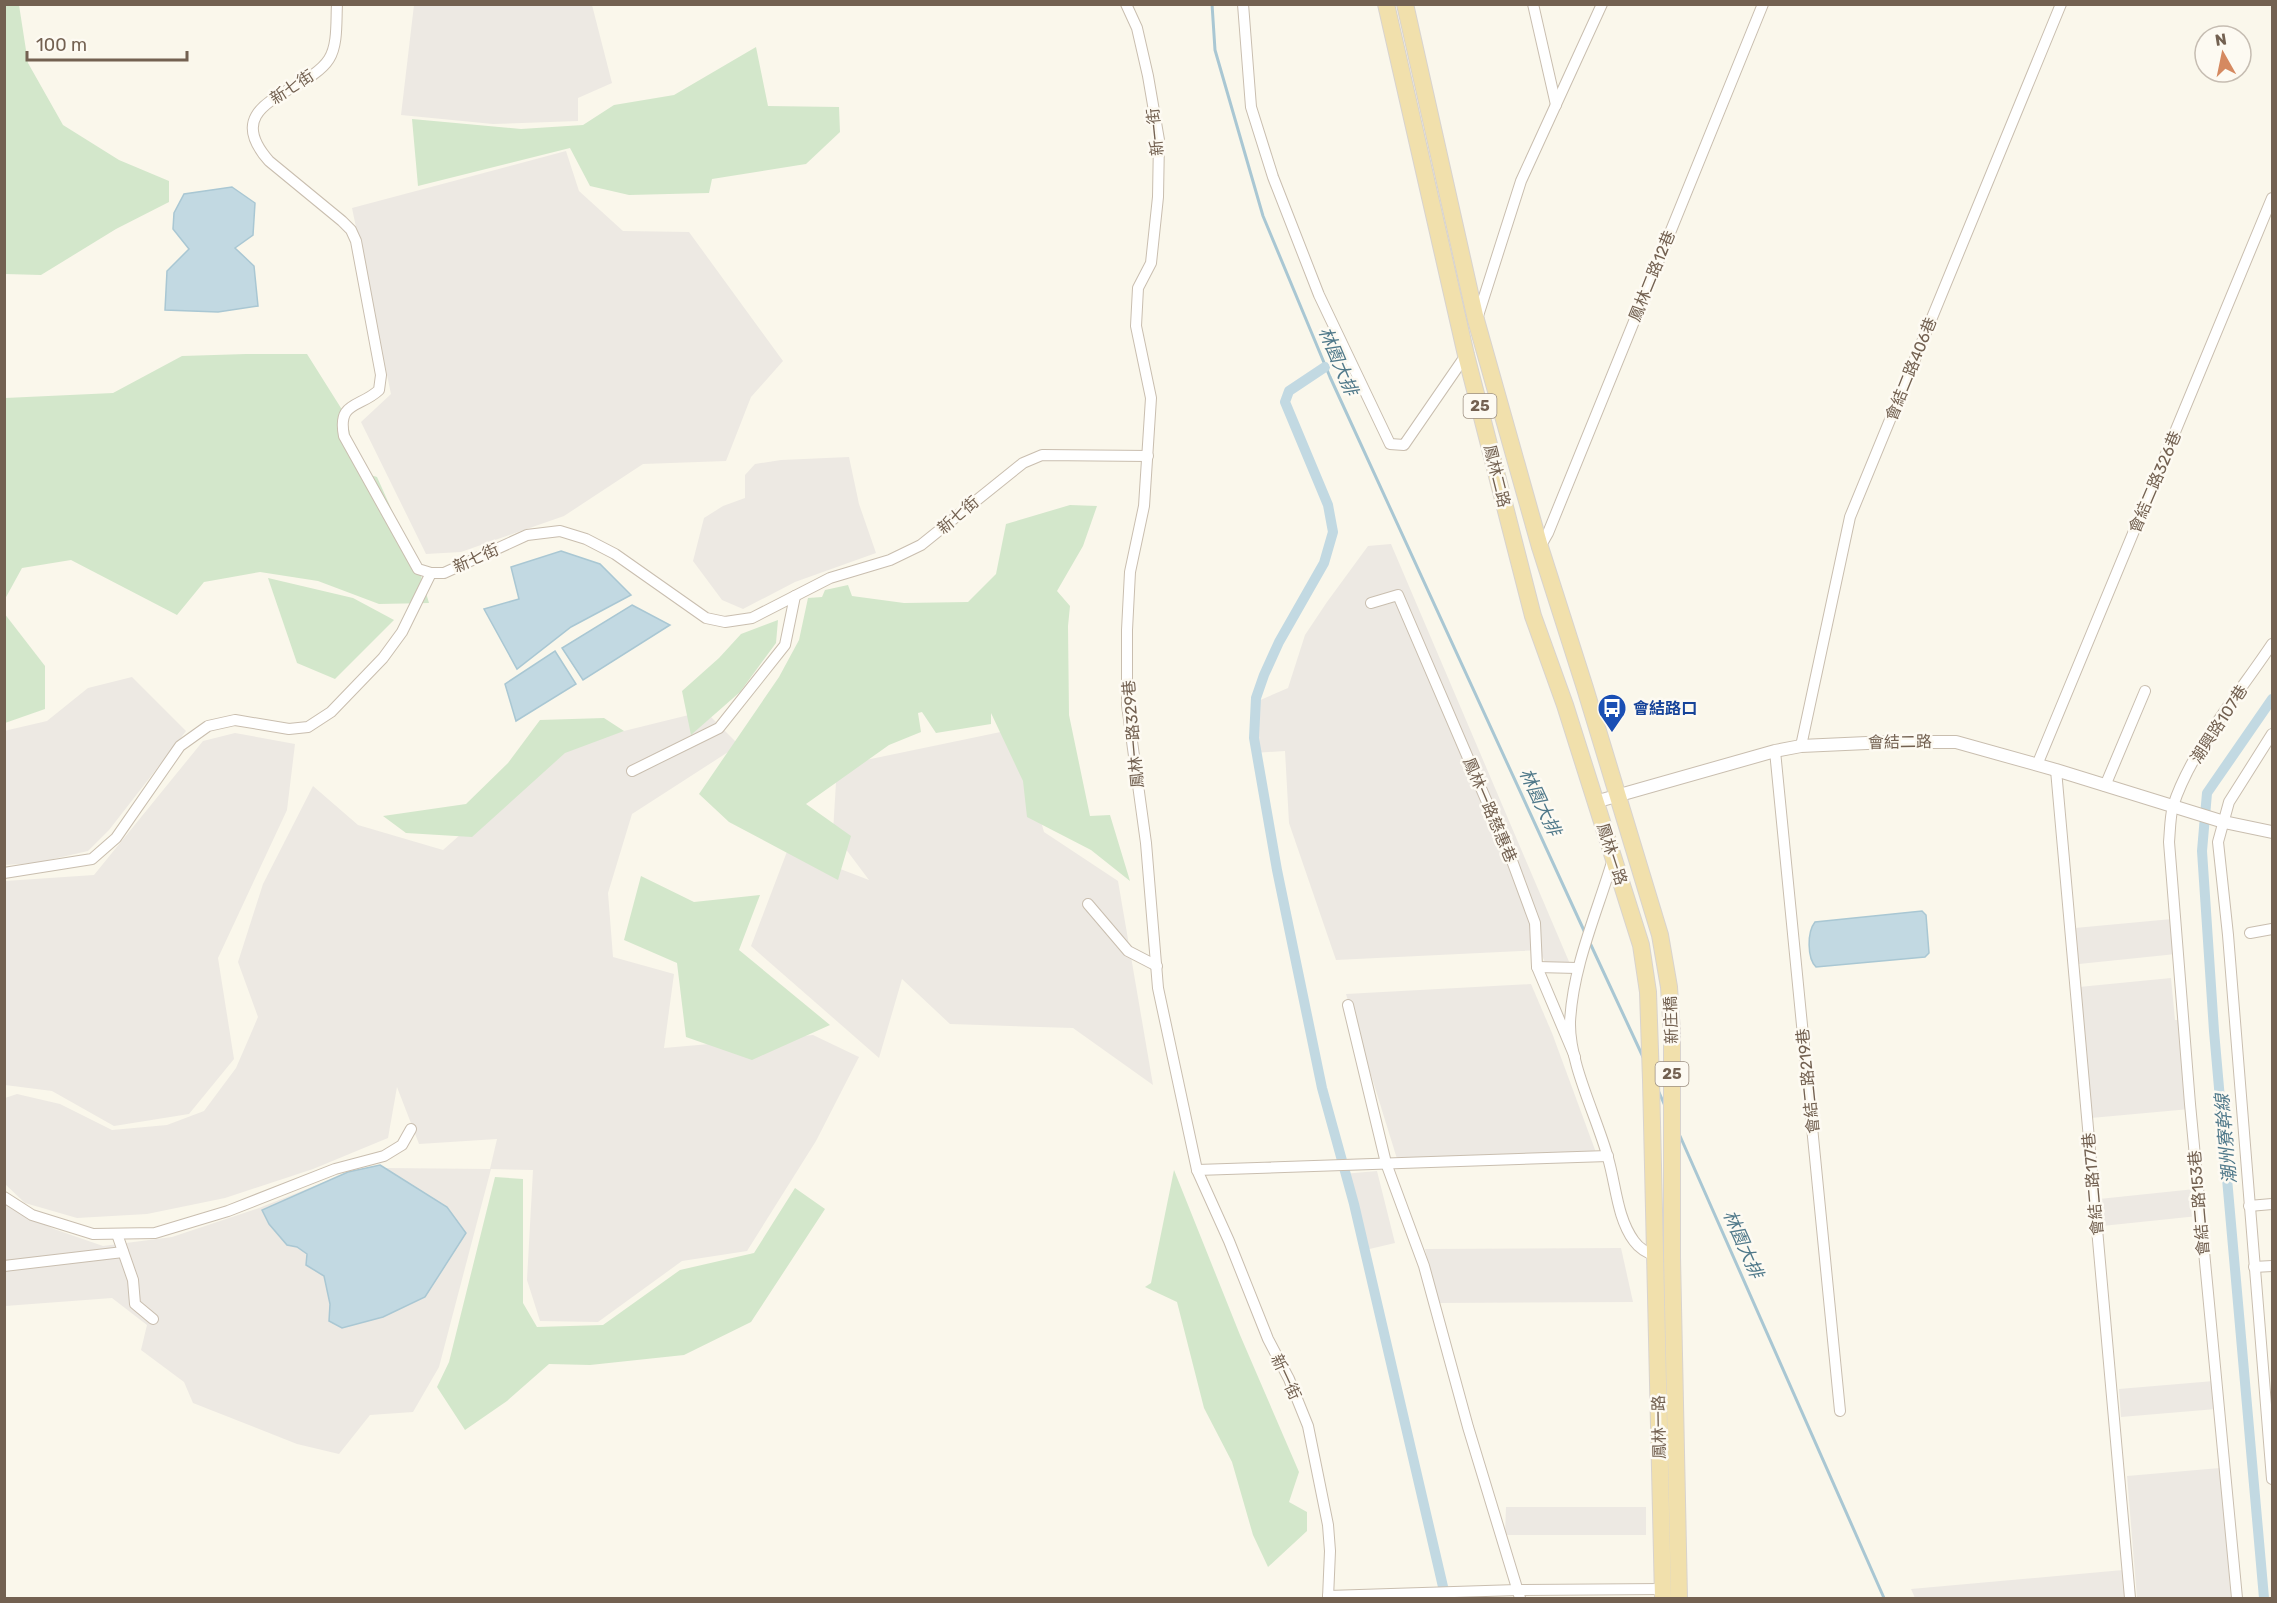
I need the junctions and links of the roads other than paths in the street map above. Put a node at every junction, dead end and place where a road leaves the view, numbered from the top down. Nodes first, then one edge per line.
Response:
1 (337, 4) edge
2 (1126, 4) edge
3 (1243, 4) edge
4 (1386, 4) edge
5 (1405, 4) edge
6 (1533, 4) edge
7 (1602, 4) edge
8 (1763, 4) edge
9 (2061, 4) edge
10 (1556, 105) junction
11 (2272, 198) edge
12 (1151, 263) joint
13 (1476, 320) junction
14 (1466, 354) junction
15 (1148, 456) junction
16 (1540, 547) junction
17 (431, 573) junction
18 (795, 596) junction
19 (1371, 603) dead end
20 (2272, 644) edge
21 (2145, 691) dead end
22 (2272, 734) edge
23 (1801, 746) junction
24 (1775, 751) junction
25 (2037, 765) junction
26 (2056, 770) junction
27 (632, 771) dead end
28 (2105, 786) junction
29 (1618, 795) junction
30 (1595, 801) junction
31 (2176, 808) junction
32 (2221, 821) junction
33 (2272, 832) edge
34 (1613, 858) junction
35 (4, 873) edge
36 (1648, 894) joint
37 (1088, 904) dead end
38 (1628, 906) joint
39 (2272, 928) edge
40 (2250, 933) dead end
41 (1157, 966) junction
42 (1536, 967) junction
43 (1577, 968) junction
44 (1347, 1005) dead end
45 (1575, 1057) junction
46 (411, 1129) dead end
47 (1608, 1156) junction
48 (1386, 1162) junction
49 (1197, 1170) junction
50 (4, 1197) edge
51 (2272, 1204) edge
52 (2249, 1206) junction
53 (117, 1234) junction
54 (123, 1252) junction
55 (1664, 1257) junction
56 (4, 1266) edge
57 (2272, 1266) edge
58 (2254, 1267) junction
59 (153, 1319) dead end
60 (2268, 1385) edge
61 (1840, 1411) dead end
62 (2272, 1479) edge
63 (1518, 1594) edge
64 (1663, 1594) edge
65 (1328, 1597) edge
66 (1679, 1599) edge
67 (2130, 1599) edge
68 (2237, 1599) edge

1 - 17 street, 新七街
2 - 12 street, 新一街
3 - 14 street
4 - 14 main road, 鳳林二路 / 25
5 - 13 main road, 鳳林二路 / 25
6 - 10 street
7 - 10 street
8 - 16 street, 鳳林二路12巷
9 - 23 street, 會結二路406巷
10 - 13 street
11 - 25 street, 會結二路326巷
12 - 15 street, 鳳林一路329巷
13 - 16 main road, 鳳林二路 / 25
14 - 30 main road, 鳳林二路 / 25
15 - 18 street, 新七街
15 - 41 street, 鳳林一路329巷
16 - 29 main road, 鳳林二路 / 25
17 - 18 street, 新七街
17 - 35 street
18 - 27 street
19 - 42 street, 鳳林一路慈惠巷
20 - 31 street, 潮興路107巷
21 - 28 street
22 - 32 street
23 - 24 street, 會結二路
23 - 25 street, 會結二路
24 - 29 street, 會結二路
24 - 61 street, 會結二路219巷
25 - 26 street, 會結二路
26 - 28 street, 會結二路
26 - 67 street, 會結二路177巷
28 - 31 street, 會結二路
29 - 30 street, 會結二路
29 - 36 main road, 鳳林一路 / 25
30 - 34 main road, 鳳林一路 / 25
31 - 32 street, 會結二路
31 - 68 street, 會結二路153巷
32 - 33 street
32 - 52 street
34 - 38 main road, 鳳林一路 / 25
34 - 43 street
36 - 55 main road, 新庄橋 / 25
37 - 41 street
38 - 55 main road, 新庄橋 / 25
39 - 40 street
41 - 49 street, 鳳林一路329巷
42 - 43 street
42 - 45 street, 鳳林一路慈惠巷
43 - 45 street
44 - 48 street
45 - 47 street
46 - 53 street
47 - 48 street
47 - 55 street
48 - 49 street
48 - 63 street
49 - 65 street, 新一街
50 - 53 street
51 - 52 street
52 - 58 street
53 - 54 street
54 - 56 street
54 - 59 street
55 - 64 main road, 鳳林一路 / 25
55 - 66 main road, 鳳林一路 / 25
57 - 58 street
58 - 60 street
60 - 62 street
63 - 64 street
63 - 65 street

